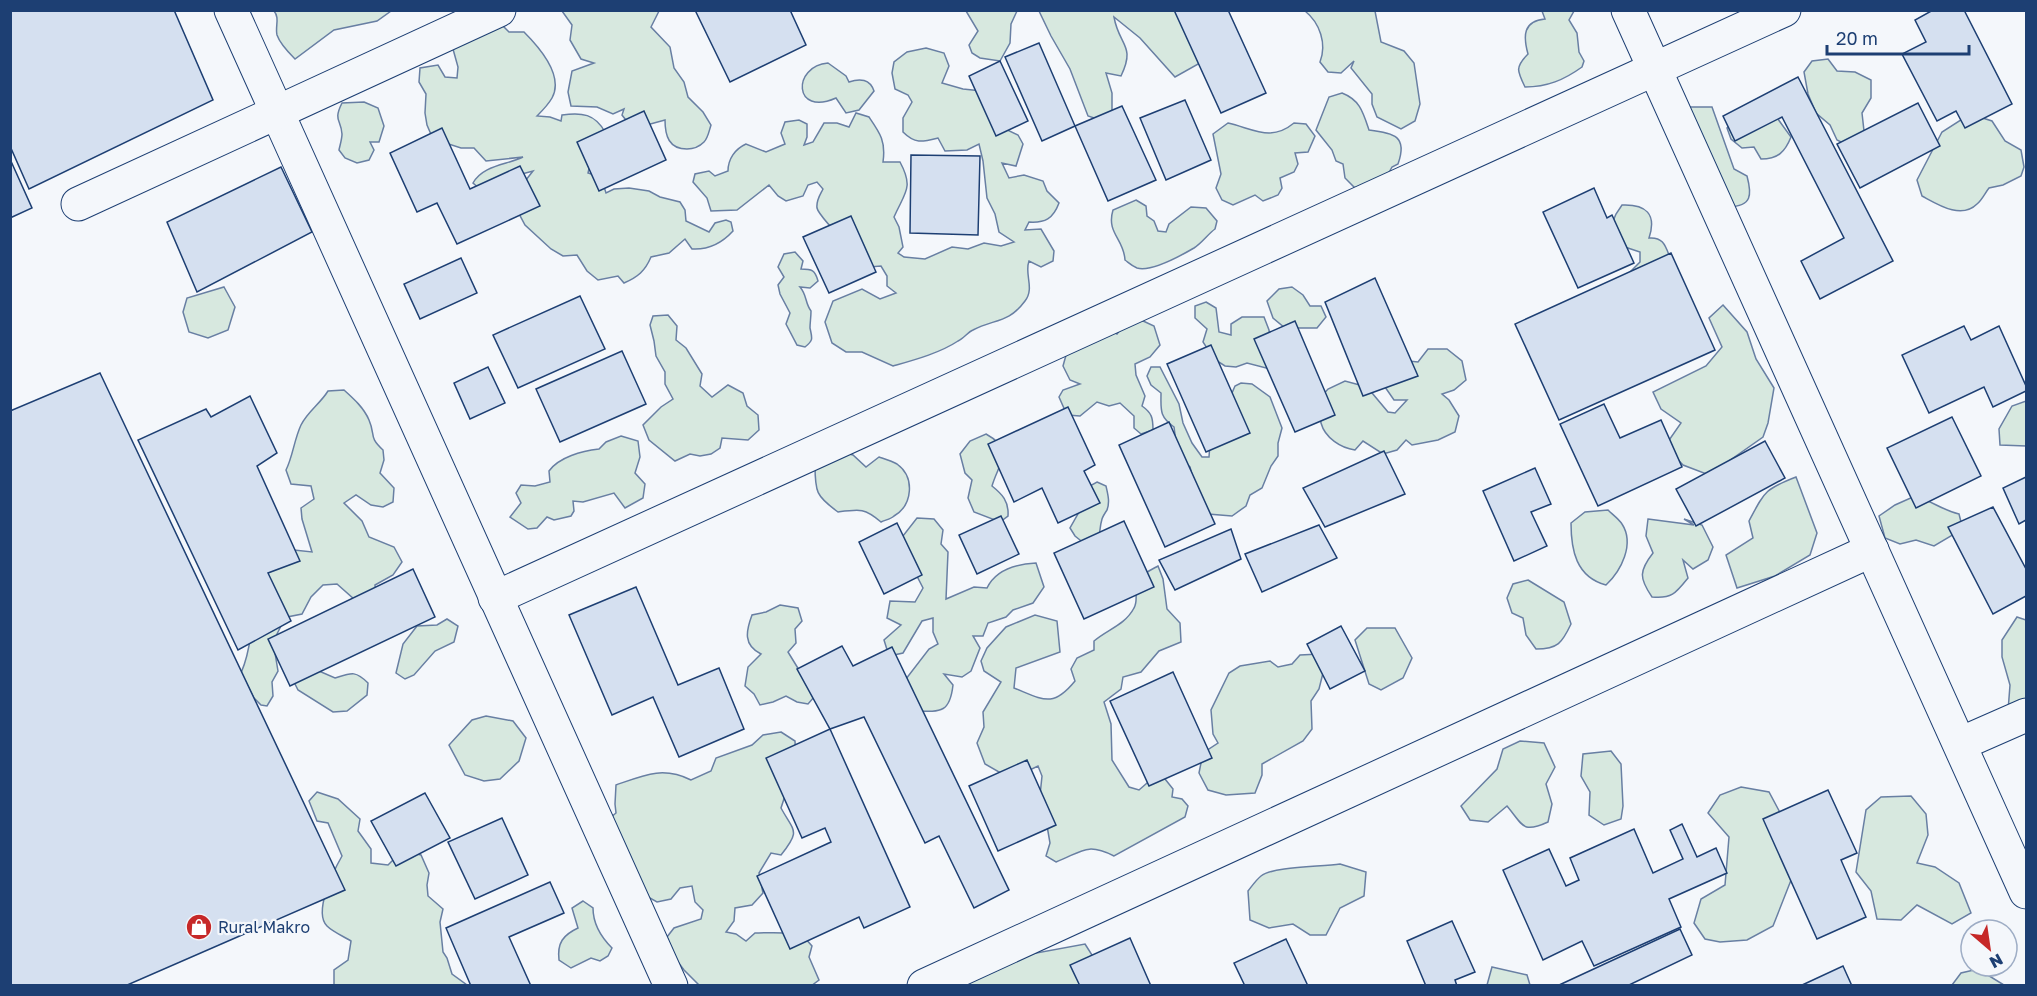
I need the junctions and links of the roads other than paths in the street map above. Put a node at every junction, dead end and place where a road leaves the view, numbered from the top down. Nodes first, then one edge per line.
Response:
1 (231, 10) edge
2 (499, 10) edge
3 (1628, 10) edge
4 (1784, 10) edge
5 (1655, 70) junction
6 (277, 113) junction
7 (78, 204) dead end
8 (1872, 550) junction
9 (495, 598) junction
10 (2026, 715) edge
11 (1960, 744) junction
12 (2026, 892) edge
13 (671, 986) edge
14 (924, 986) edge

1 - 6 street
2 - 6 street
3 - 5 street
4 - 5 street
5 - 8 street
5 - 9 street
6 - 7 street
6 - 9 street
8 - 11 street
8 - 14 street
9 - 13 street
10 - 11 street
11 - 12 street

